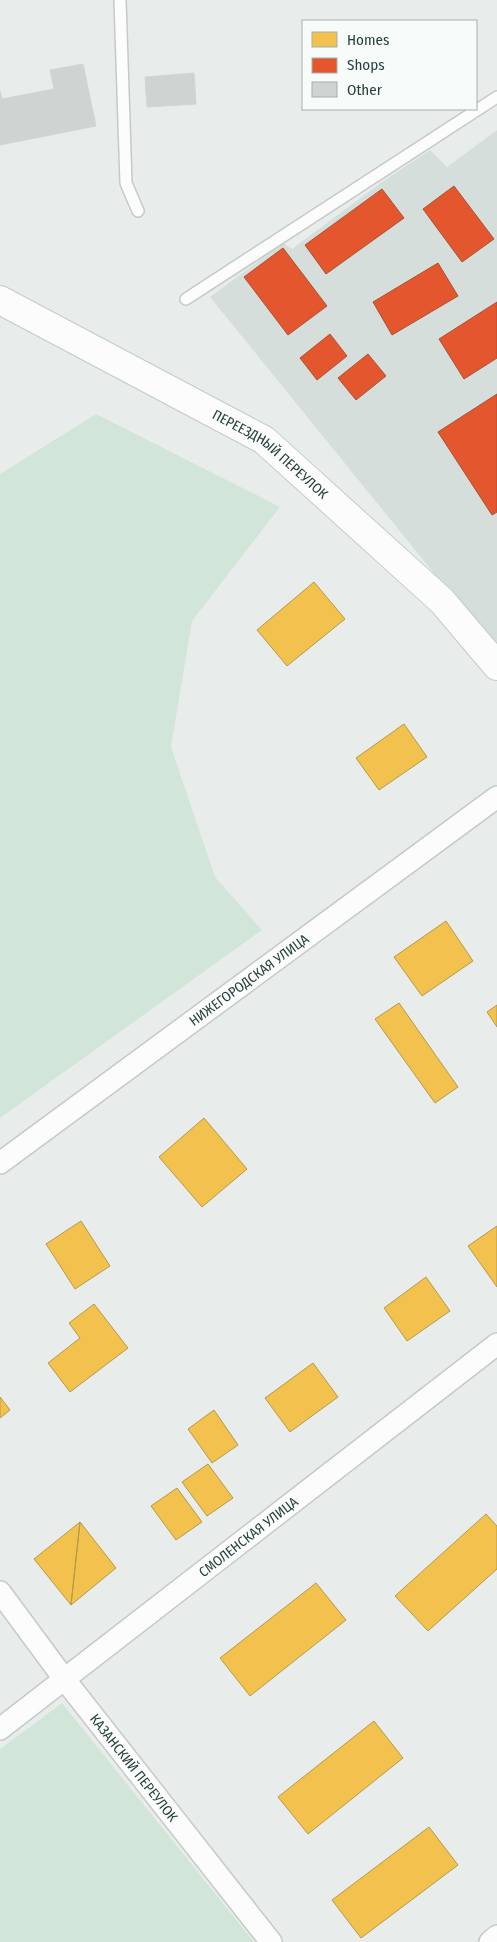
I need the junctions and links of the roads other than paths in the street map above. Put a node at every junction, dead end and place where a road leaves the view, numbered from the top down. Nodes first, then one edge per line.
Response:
1 (120, 0) edge
2 (497, 97) edge
3 (477, 110) edge
4 (477, 110) edge
5 (138, 211) dead end
6 (186, 299) dead end
7 (0, 300) edge
8 (497, 666) edge
9 (497, 797) edge
10 (0, 1163) edge
11 (497, 1344) edge
12 (0, 1592) edge
13 (65, 1680) junction
14 (0, 1729) edge
15 (497, 1936) edge
16 (271, 1942) edge
17 (490, 1942) edge

1 - 5 lane
2 - 4 lane
3 - 6 lane
7 - 8 street, ПЕРЕЕЗДНЫЙ ПЕРЕУЛОК
9 - 10 street, НИЖЕГОРОДСКАЯ УЛИЦА
11 - 13 street, СМОЛЕНСКАЯ УЛИЦА
12 - 13 street, КАЗАНСКИЙ ПЕРЕУЛОК
13 - 14 street, СМОЛЕНСКАЯ УЛИЦА
13 - 16 street, КАЗАНСКИЙ ПЕРЕУЛОК
15 - 17 street

